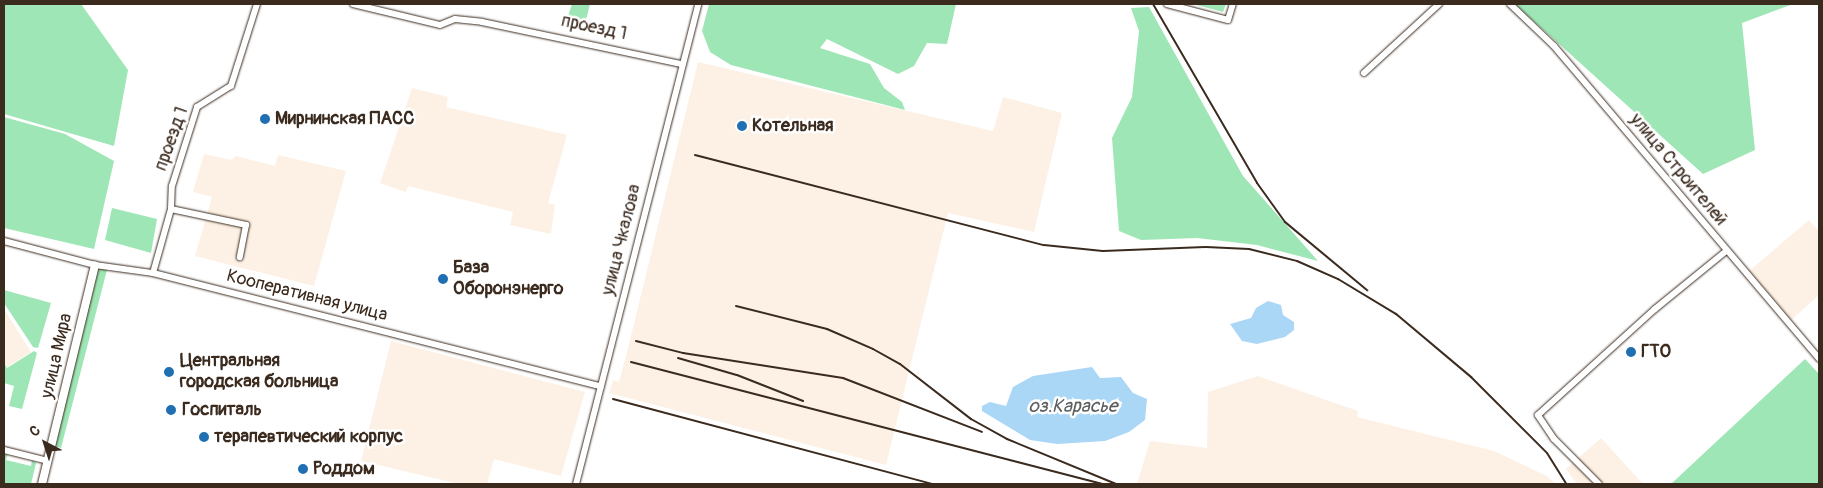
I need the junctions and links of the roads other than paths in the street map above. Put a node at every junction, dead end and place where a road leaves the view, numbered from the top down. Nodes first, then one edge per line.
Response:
1 (257, 4) edge
2 (353, 4) edge
3 (698, 4) edge
4 (1167, 4) edge
5 (1233, 4) edge
6 (1439, 4) edge
7 (1510, 4) edge
8 (682, 64) junction
9 (1364, 73) dead end
10 (171, 209) junction
11 (4, 242) edge
12 (1726, 251) junction
13 (240, 257) dead end
14 (95, 265) junction
15 (153, 273) junction
16 (1819, 359) edge
17 (601, 386) junction
18 (4, 450) edge
19 (48, 460) junction
20 (42, 484) edge
21 (576, 484) edge
22 (1599, 484) edge

1 - 10 street, проезд 1
2 - 8 street, проезд 1
3 - 8 street, улица Чкалова
4 - 5 street
6 - 9 street
7 - 12 street, улица Строителей
8 - 17 street, улица Чкалова
10 - 13 street
10 - 15 street, проезд 1
11 - 14 street, Кооперативная улица
12 - 16 street, улица Строителей
12 - 22 street
14 - 15 street, Кооперативная улица
14 - 19 street, улица Мира
15 - 17 street, Кооперативная улица
17 - 21 street, улица Чкалова
18 - 19 street
19 - 20 street, улица Мира

